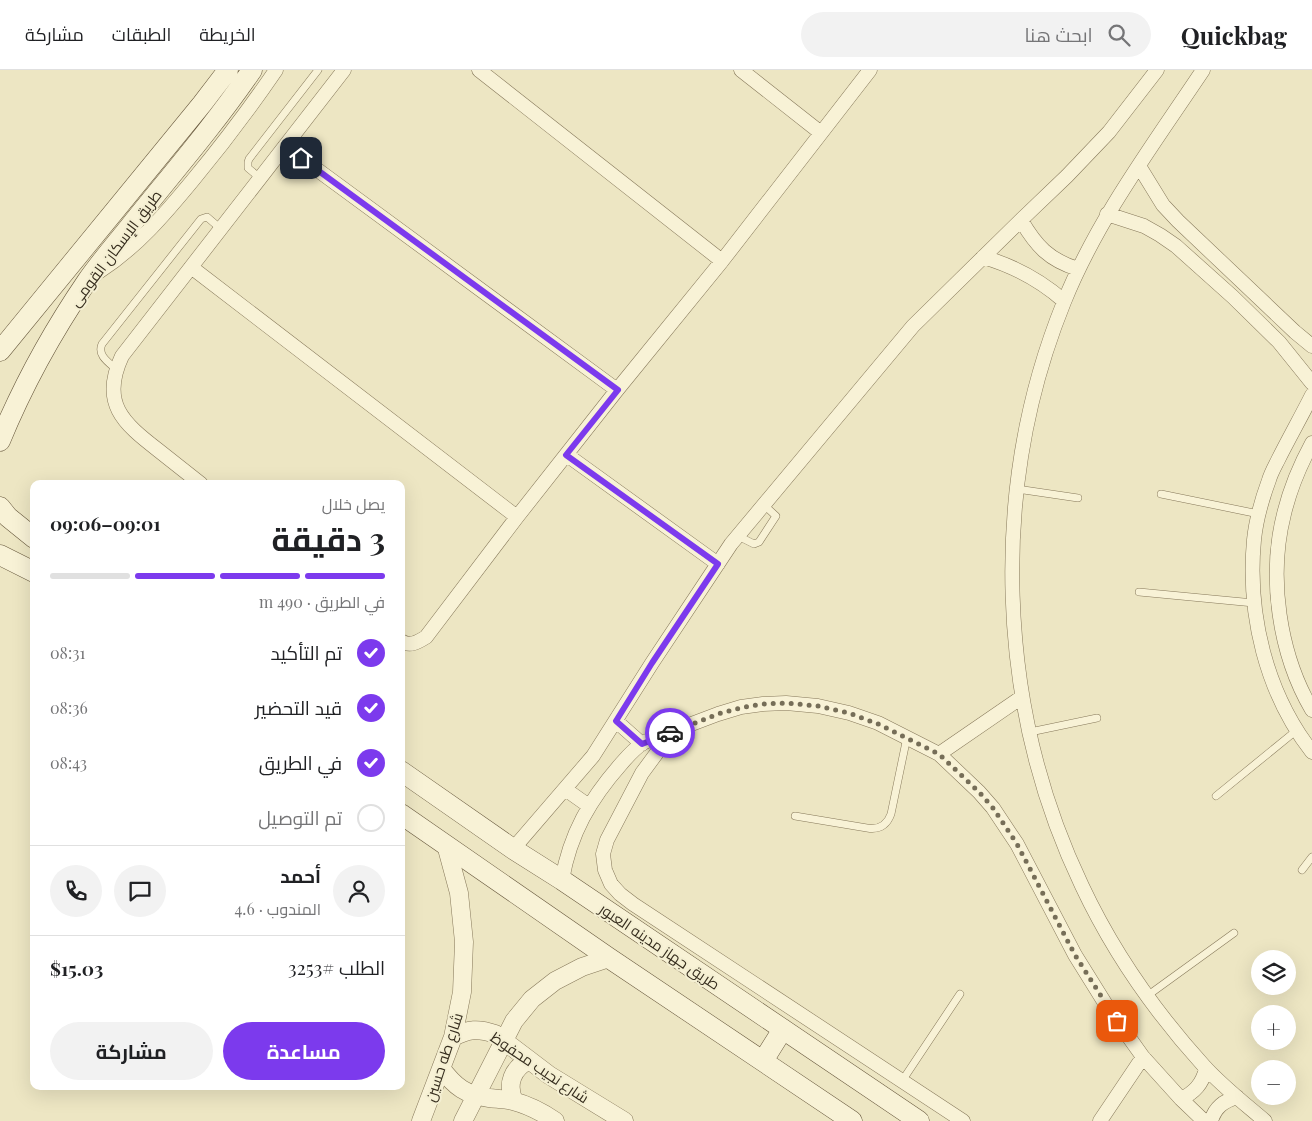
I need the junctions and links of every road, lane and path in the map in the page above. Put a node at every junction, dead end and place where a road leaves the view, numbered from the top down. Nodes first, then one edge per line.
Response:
1 (228, 70) edge
2 (252, 70) edge
3 (276, 70) edge
4 (318, 70) edge
5 (344, 70) edge
6 (479, 70) edge
7 (741, 70) edge
8 (870, 70) edge
9 (1157, 70) edge
10 (1203, 70) edge
11 (821, 133) junction
12 (285, 146) junction
13 (1139, 166) junction
14 (260, 178) junction
15 (1107, 214) junction
16 (1021, 220) junction
17 (221, 228) junction
18 (983, 257) junction
19 (722, 261) junction
20 (191, 267) junction
21 (1078, 269) junction
22 (87, 280) junction
23 (1064, 301) junction
24 (1312, 346) edge
25 (0, 351) edge
26 (116, 370) junction
27 (1312, 383) edge
28 (618, 390) junction
29 (1312, 395) edge
30 (0, 441) edge
31 (1312, 443) edge
32 (566, 455) junction
33 (196, 480) edge
34 (1017, 490) junction
35 (1161, 494) dead end
36 (1078, 498) dead end
37 (764, 505) junction
38 (0, 507) edge
39 (1259, 514) junction
40 (517, 517) junction
41 (30, 535) edge
42 (738, 536) junction
43 (0, 555) edge
44 (718, 564) junction
45 (30, 570) edge
46 (1139, 592) dead end
47 (1254, 603) junction
48 (405, 643) edge
49 (1022, 697) junction
50 (1312, 710) edge
51 (1097, 718) dead end
52 (616, 721) junction
53 (1297, 730) junction
54 (673, 732) junction
55 (1030, 732) junction
56 (907, 737) junction
57 (642, 744) junction
58 (1312, 752) edge
59 (939, 754) junction
60 (405, 775) edge
61 (565, 789) junction
62 (1216, 796) dead end
63 (589, 806) junction
64 (795, 816) dead end
65 (405, 817) edge
66 (446, 845) junction
67 (513, 849) junction
68 (1312, 857) edge
69 (1302, 870) dead end
70 (562, 880) junction
71 (1234, 933) dead end
72 (608, 958) junction
73 (960, 994) dead end
74 (1147, 996) junction
75 (783, 1029) junction
76 (453, 1037) junction
77 (504, 1040) junction
78 (1143, 1057) junction
79 (530, 1060) junction
80 (763, 1061) junction
81 (441, 1068) junction
82 (1206, 1069) junction
83 (902, 1081) junction
84 (476, 1096) junction
85 (1237, 1097) junction
86 (1181, 1099) junction
87 (514, 1101) junction
88 (421, 1121) edge
89 (463, 1121) edge
90 (555, 1121) edge
91 (624, 1121) edge
92 (852, 1121) edge
93 (919, 1121) edge
94 (963, 1121) edge
95 (1100, 1121) edge
96 (1204, 1121) edge
97 (1211, 1121) edge
98 (1265, 1121) edge

1 - 25 main road, طريق الإسكان القومى
2 - 22 main road, طريق الإسكان القومى
3 - 22 street
4 - 14 lane
5 - 12 street
6 - 19 street
7 - 11 street
8 - 11 street
9 - 16 street
10 - 13 street
11 - 19 street
12 - 14 street
12 - 28 street
13 - 15 street
13 - 24 street
14 - 17 street
15 - 21 street
15 - 27 street
16 - 18 street
16 - 21 street
17 - 20 street
17 - 26 lane
18 - 23 street
18 - 37 street
19 - 28 street
20 - 26 street
20 - 40 street
21 - 23 street
22 - 30 main road, طريق الإسكان القومى
23 - 34 street
26 - 33 street
28 - 32 street
29 - 39 street
31 - 50 street
32 - 40 street
32 - 44 street
34 - 36 lane
34 - 49 street
35 - 39 lane
37 - 42 street
37 - 42 lane
38 - 41 main road
39 - 47 street
40 - 48 street
42 - 44 street
43 - 45 main road
44 - 52 street
46 - 47 lane
47 - 53 street
49 - 55 street
49 - 59 street
51 - 55 lane
52 - 57 street
52 - 61 street
53 - 58 street
53 - 62 lane
54 - 56 street
54 - 57 street
54 - 83 street
55 - 74 street
56 - 59 street
56 - 64 lane
57 - 63 street
59 - 78 street
60 - 67 main road, طريق جهاز مدينه العبور
61 - 63 street
61 - 67 street
63 - 70 street
65 - 66 main road
66 - 72 main road
66 - 76 street, شارع طه حسين
67 - 70 main road, طريق جهاز مدينه العبور
68 - 69 lane
70 - 75 main road, طريق جهاز مدينه العبور
71 - 74 lane
72 - 77 street
72 - 80 main road
73 - 83 lane
74 - 82 street
75 - 80 main road
75 - 93 main road, طريق جهاز مدينه العبور
76 - 77 street, شارع نجيب محفوظ
76 - 81 street, شارع طه حسين
77 - 79 street, شارع نجيب محفوظ
77 - 84 street
78 - 86 street
78 - 95 street
79 - 87 street
79 - 91 street, شارع نجيب محفوظ
80 - 92 main road
81 - 84 street
81 - 88 street, شارع طه حسين
82 - 85 street
82 - 86 street
83 - 94 street
84 - 87 street
84 - 89 street
85 - 97 street
85 - 98 street
86 - 96 street
87 - 90 street

